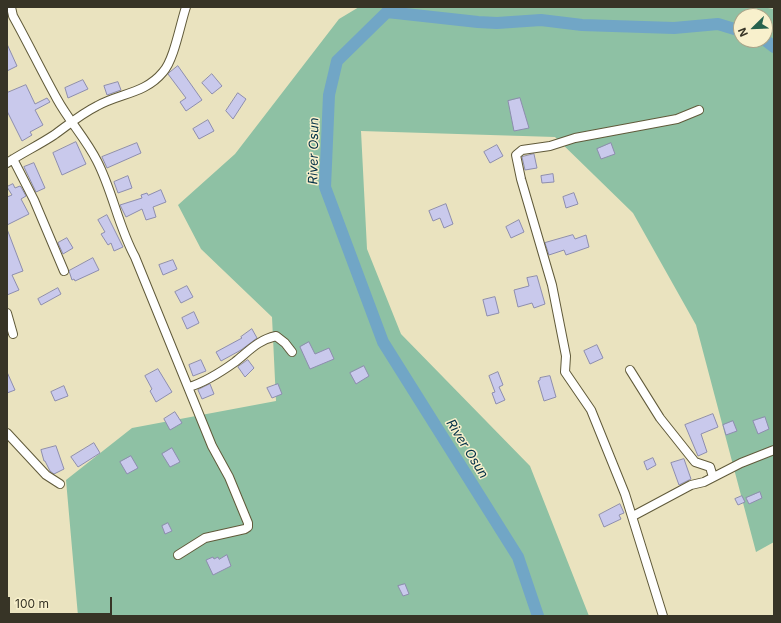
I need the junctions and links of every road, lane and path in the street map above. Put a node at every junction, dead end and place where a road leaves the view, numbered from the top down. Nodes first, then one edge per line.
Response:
1 (11, 7) edge
2 (186, 7) edge
3 (698, 110) dead end
4 (71, 122) junction
5 (10, 161) edge
6 (64, 271) dead end
7 (7, 313) edge
8 (13, 334) dead end
9 (292, 352) dead end
10 (630, 370) dead end
11 (189, 387) junction
12 (7, 433) edge
13 (774, 450) edge
14 (713, 477) junction
15 (60, 484) dead end
16 (632, 516) junction
17 (178, 556) dead end
18 (663, 616) edge

1 - 4 street
2 - 4 street
3 - 16 street
4 - 5 street
4 - 11 street
5 - 6 street
7 - 8 street
9 - 11 street
10 - 14 street
11 - 17 street
12 - 15 street
13 - 14 street
14 - 16 street
16 - 18 street

